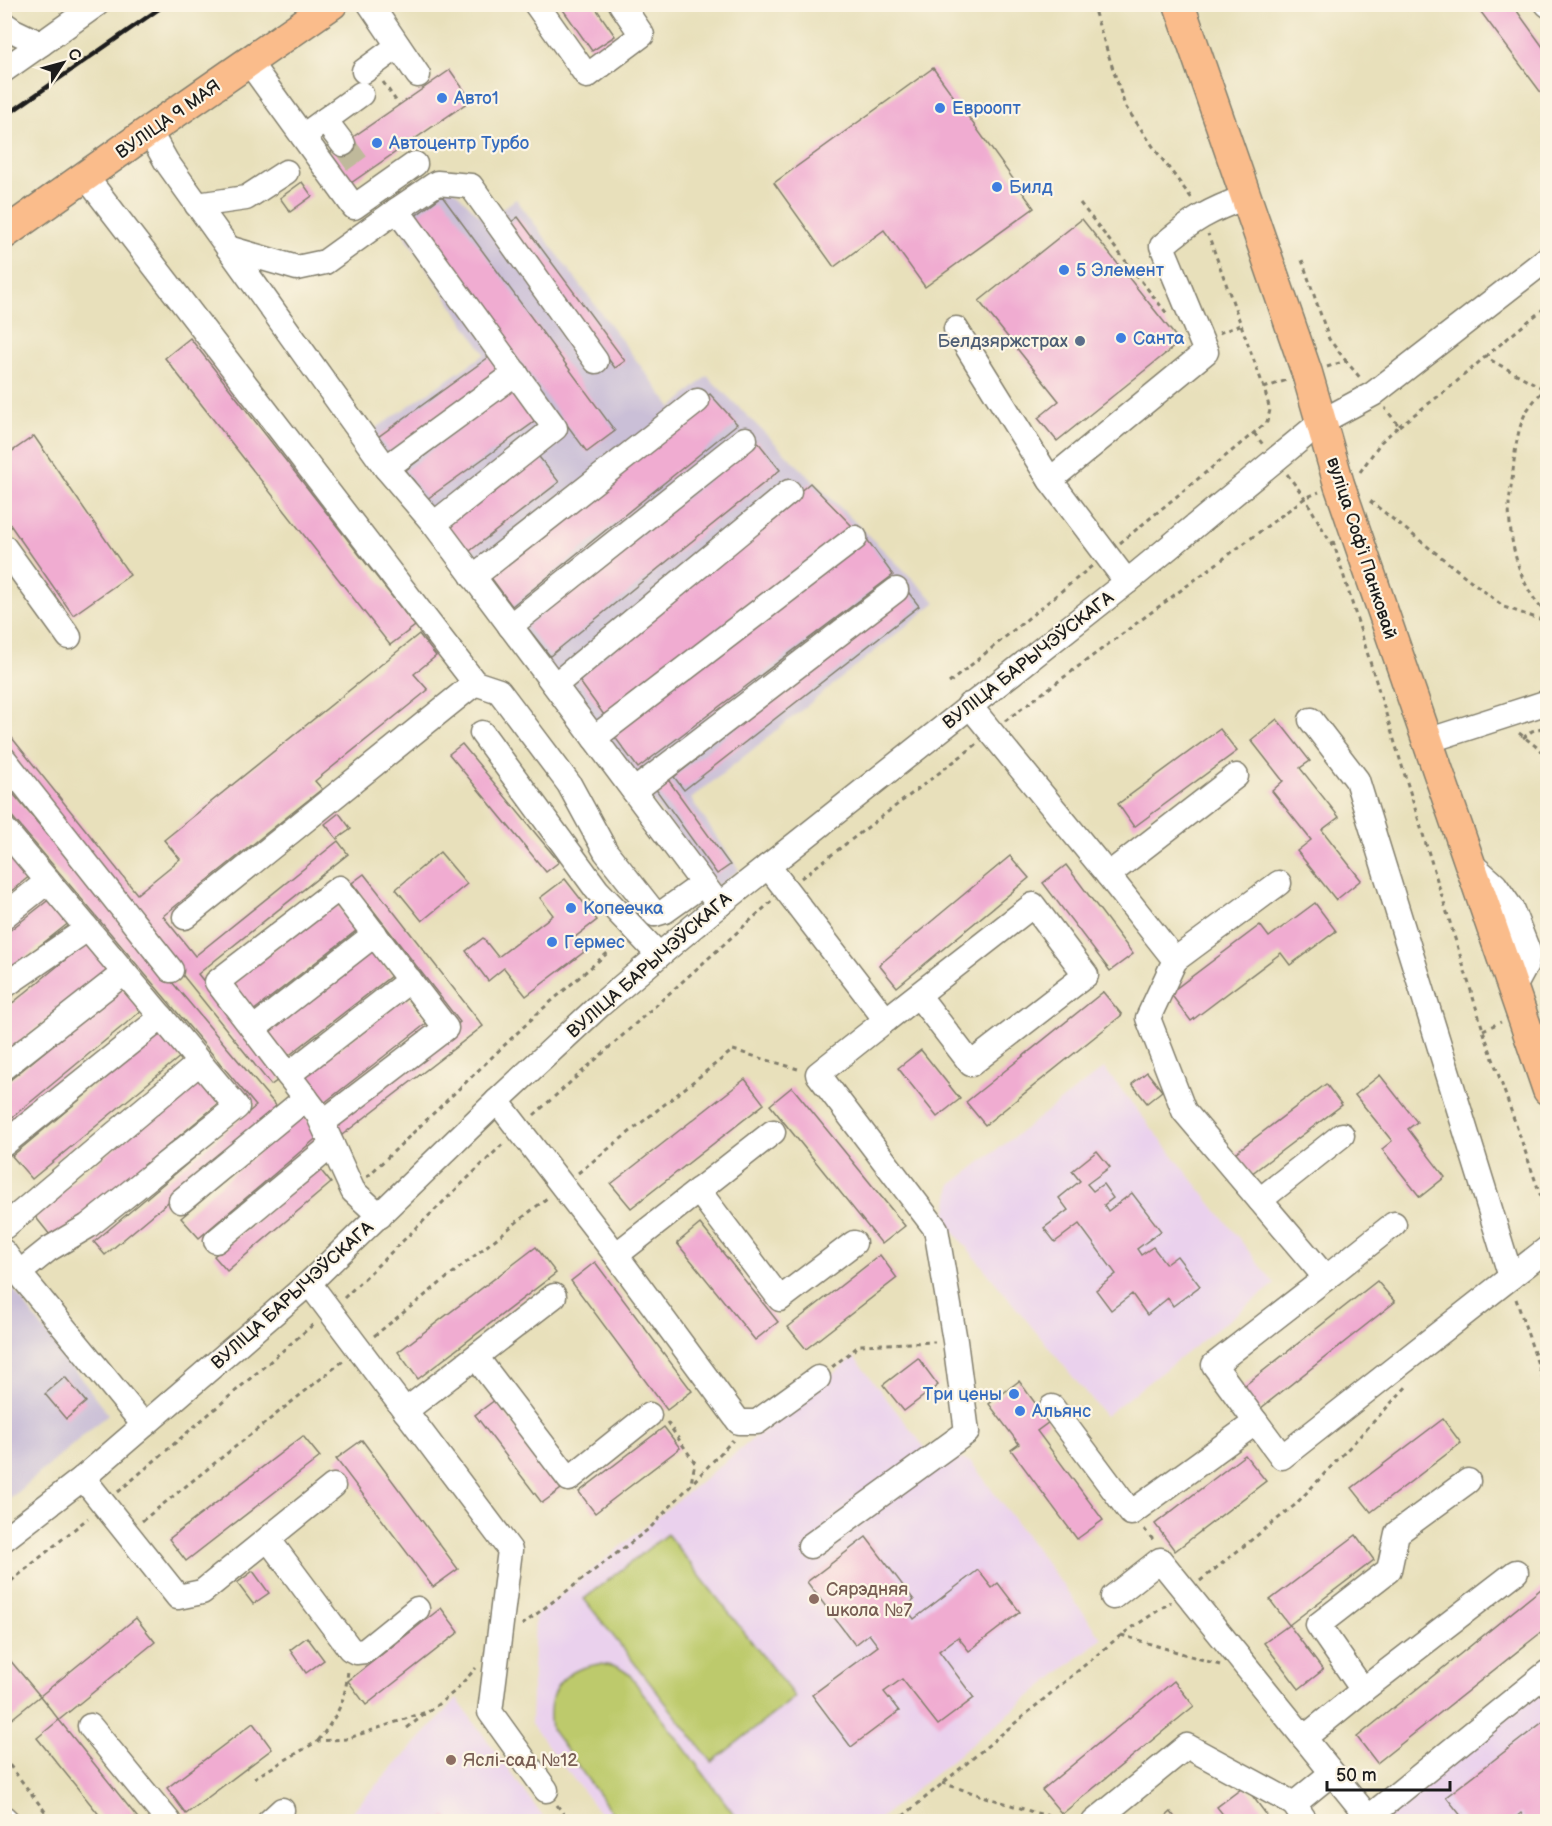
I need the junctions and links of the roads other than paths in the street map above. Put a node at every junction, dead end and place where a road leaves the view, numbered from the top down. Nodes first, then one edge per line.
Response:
1 (97, 4) edge
2 (332, 4) edge
3 (370, 4) edge
4 (536, 4) edge
5 (621, 4) edge
6 (1179, 4) edge
7 (4, 24) edge
8 (41, 44) junction
9 (398, 46) junction
10 (249, 62) junction
11 (4, 70) edge
12 (418, 75) dead end
13 (325, 120) junction
14 (148, 131) junction
15 (303, 136) junction
16 (343, 144) tunnel mouth
17 (415, 164) dead end
18 (286, 172) dead end
19 (86, 177) junction
20 (1246, 197) junction
21 (198, 205) junction
22 (397, 210) junction
23 (4, 234) edge
24 (228, 248) junction
25 (1548, 258) edge
26 (956, 329) dead end
27 (596, 361) dead end
28 (516, 373) junction
29 (697, 401) dead end
30 (1321, 422) junction
31 (745, 439) dead end
32 (386, 468) junction
33 (1050, 480) junction
34 (789, 492) dead end
35 (434, 524) junction
36 (855, 538) dead end
37 (4, 546) edge
38 (473, 577) junction
39 (1127, 582) junction
40 (896, 590) dead end
41 (510, 626) junction
42 (69, 637) dead end
43 (475, 682) junction
44 (555, 685) junction
45 (1548, 702) edge
46 (969, 705) junction
47 (1311, 720) dead end
48 (482, 733) dead end
49 (594, 738) junction
50 (1426, 741) junction
51 (4, 759) edge
52 (1236, 776) dead end
53 (634, 791) junction
54 (7, 836) edge
55 (768, 866) junction
56 (1108, 875) junction
57 (48, 881) junction
58 (1279, 883) dead end
59 (704, 884) junction
60 (719, 904) junction
61 (4, 916) edge
62 (185, 916) dead end
63 (87, 929) junction
64 (375, 934) junction
65 (659, 955) junction
66 (1174, 960) junction
67 (171, 970) dead end
68 (124, 973) junction
69 (410, 980) junction
70 (4, 986) edge
71 (918, 995) junction
72 (162, 1017) junction
73 (886, 1020) junction
74 (253, 1029) junction
75 (199, 1063) junction
76 (4, 1067) edge
77 (288, 1075) junction
78 (1548, 1090) edge
79 (306, 1098) junction
80 (496, 1101) junction
81 (322, 1123) junction
82 (773, 1132) dead end
83 (1342, 1135) dead end
84 (4, 1144) edge
85 (332, 1145) junction
86 (698, 1190) junction
87 (1260, 1200) junction
88 (181, 1201) dead end
89 (380, 1216) junction
90 (1394, 1224) dead end
91 (4, 1227) edge
92 (216, 1241) dead end
93 (854, 1243) dead end
94 (1548, 1248) edge
95 (4, 1252) edge
96 (616, 1255) junction
97 (19, 1274) junction
98 (1326, 1278) junction
99 (309, 1283) junction
100 (1514, 1288) junction
101 (554, 1296) dead end
102 (476, 1357) junction
103 (818, 1378) road end
104 (1052, 1407) dead end
105 (405, 1411) junction
106 (649, 1415) road end
107 (1256, 1422) junction
108 (144, 1425) junction
109 (83, 1478) junction
110 (1468, 1481) dead end
111 (333, 1486) dead end
112 (4, 1539) edge
113 (268, 1539) junction
114 (810, 1546) dead end
115 (1516, 1572) dead end
116 (1113, 1597) dead end
117 (417, 1609) dead end
118 (1548, 1672) edge
119 (1363, 1690) junction
120 (90, 1726) dead end
121 (1304, 1738) junction
122 (1332, 1773) junction
123 (546, 1790) dead end
124 (1300, 1813) edge
125 (4, 1818) edge
126 (1370, 1820) edge
127 (8, 1821) edge
128 (169, 1821) edge
129 (1094, 1821) edge

1 - 8 street
2 - 10 main road, ВУЛІЦА 9 МАЯ
3 - 9 street
4 - 5 street
6 - 20 main road, вуліца Софʼі Панковай
7 - 8 street
8 - 11 street
9 - 12 street
9 - 13 street
10 - 14 main road, ВУЛІЦА 9 МАЯ
10 - 15 street
13 - 15 street
13 - 16 street
14 - 19 main road, ВУЛІЦА 9 МАЯ
14 - 21 street
15 - 17 street
18 - 21 street
19 - 23 main road, ВУЛІЦА 9 МАЯ
19 - 43 street
20 - 30 main road, вуліца Софʼі Панковай
20 - 33 street
21 - 24 street
22 - 24 street
22 - 27 street
22 - 28 street
24 - 32 street
25 - 30 street, ВУЛІЦА БАРЫЧЭЎСКАГА
26 - 33 street
28 - 32 street
28 - 35 street
29 - 38 street
30 - 39 street, ВУЛІЦА БАРЫЧЭЎСКАГА
30 - 50 main road, вуліца Софʼі Панковай
31 - 41 street
32 - 35 street
33 - 39 street
34 - 44 street
35 - 38 street
36 - 49 street
37 - 42 street
38 - 41 street
39 - 46 street, ВУЛІЦА БАРЫЧЭЎСКАГА
40 - 53 street
41 - 44 street
43 - 59 street
43 - 62 street
44 - 49 street
45 - 50 street
46 - 55 street, ВУЛІЦА БАРЫЧЭЎСКАГА
46 - 56 street
47 - 100 street
48 - 65 street
49 - 53 street
50 - 78 main road, вуліца Софʼі Панковай
51 - 67 street
52 - 56 street
53 - 59 street
54 - 57 street
55 - 60 street, ВУЛІЦА БАРЫЧЭЎСКАГА
55 - 73 street
56 - 66 street
57 - 61 street
57 - 63 street
58 - 66 street
59 - 60 street
60 - 65 street, ВУЛІЦА БАРЫЧЭЎСКАГА
63 - 68 street
63 - 70 street
64 - 69 street
64 - 74 street
64 - 74 street
65 - 80 street, ВУЛІЦА БАРЫЧЭЎСКАГА
66 - 87 street
68 - 72 street
68 - 76 street
69 - 77 street
69 - 81 street
71 - 71 street
71 - 73 street
72 - 75 street
72 - 84 street
73 - 114 street
74 - 77 street
75 - 91 street
75 - 97 street
77 - 79 street
79 - 81 street
79 - 88 street
80 - 89 street, ВУЛІЦА БАРЫЧЭЎСКАГА
80 - 96 street
81 - 85 street
82 - 86 street
83 - 87 street
85 - 89 street
85 - 92 street
86 - 93 street
86 - 96 street
87 - 98 street
89 - 99 street, ВУЛІЦА БАРЫЧЭЎСКАГА
90 - 98 street
94 - 100 street
95 - 97 street
96 - 103 street
97 - 108 street
98 - 107 street
99 - 105 street
99 - 108 street, ВУЛІЦА БАРЫЧЭЎСКАГА
100 - 107 street
101 - 102 street
102 - 105 street
102 - 106 street
104 - 107 street
105 - 123 street
108 - 109 street, ВУЛІЦА БАРЫЧЭЎСКАГА
109 - 112 street, ВУЛІЦА БАРЫЧЭЎСКАГА
109 - 113 street
110 - 119 street
111 - 113 street
113 - 117 street
115 - 119 street
116 - 121 street
118 - 126 street
119 - 121 street
120 - 128 street
121 - 122 street
122 - 124 street
122 - 126 street
124 - 129 street
125 - 127 street

